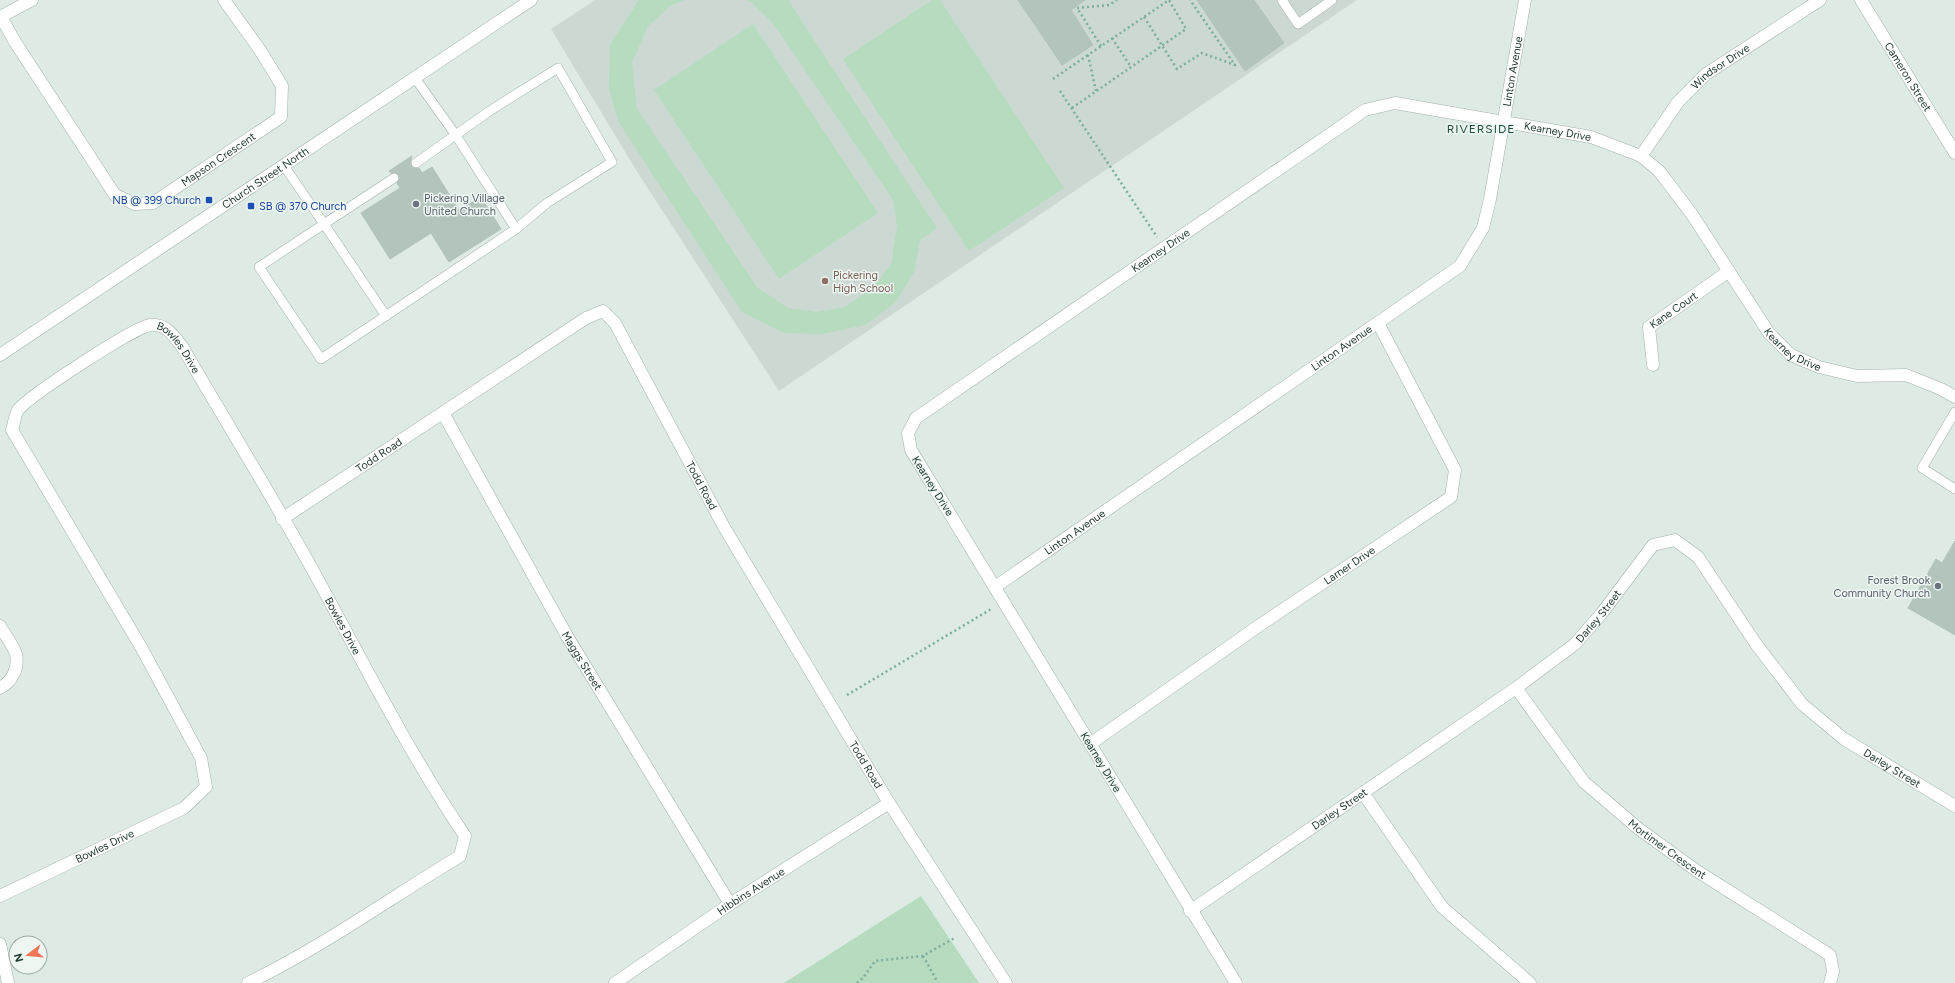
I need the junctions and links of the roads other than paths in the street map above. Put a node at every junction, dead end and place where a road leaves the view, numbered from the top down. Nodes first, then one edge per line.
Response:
1 (32, 0) edge
2 (224, 0) edge
3 (531, 0) edge
4 (1282, 0) edge
5 (1332, 0) edge
6 (1525, 0) edge
7 (1820, 0) edge
8 (1861, 0) edge
9 (1, 17) edge
10 (415, 78) junction
11 (1504, 123) junction
12 (455, 134) junction
13 (1955, 152) edge
14 (1641, 156) junction
15 (416, 163) dead end
16 (284, 166) junction
17 (394, 178) dead end
18 (324, 224) junction
19 (516, 229) junction
20 (1729, 271) junction
21 (386, 316) junction
22 (1378, 323) junction
23 (0, 355) edge
24 (1653, 365) dead end
25 (1955, 397) edge
26 (1955, 412) edge
27 (443, 413) junction
28 (1955, 489) edge
29 (282, 519) junction
30 (995, 587) junction
31 (0, 626) edge
32 (0, 688) edge
33 (1516, 688) junction
34 (1090, 744) junction
35 (1363, 792) junction
36 (889, 803) junction
37 (1955, 806) edge
38 (0, 896) edge
39 (730, 904) junction
40 (1190, 910) junction
41 (0, 944) edge
42 (8, 983) edge
43 (248, 983) edge
44 (615, 983) edge
45 (1006, 983) edge
46 (1236, 983) edge
47 (1530, 983) edge
48 (1830, 983) edge

1 - 9 street
2 - 9 street, Mapson Crescent
3 - 10 street, Church Street North
4 - 5 lane
6 - 11 street, Linton Avenue
7 - 14 street, Windsor Drive
8 - 13 street, Cameron Street
10 - 12 lane
10 - 16 street, Church Street North
11 - 14 street, Kearney Drive
11 - 22 street, Linton Avenue
11 - 30 street, Kearney Drive
12 - 15 lane
12 - 19 lane
12 - 19 lane
14 - 20 street, Kearney Drive
16 - 18 lane
16 - 23 street, Church Street North
17 - 18 lane
18 - 21 lane
18 - 21 lane
19 - 21 lane
20 - 24 street, Kane Court
20 - 25 street, Kearney Drive
22 - 30 street, Linton Avenue
22 - 34 street, Larner Drive
26 - 28 lane
27 - 29 street, Todd Road
27 - 36 street, Todd Road
27 - 39 street, Maggs Street
29 - 38 street, Bowles Drive
29 - 43 street, Bowles Drive
30 - 34 street, Kearney Drive
31 - 32 street
33 - 35 street, Darley Street
33 - 37 street, Darley Street
33 - 48 street, Mortimer Crescent
34 - 40 street, Kearney Drive
35 - 40 street, Darley Street
35 - 47 street
36 - 39 street, Hibbins Avenue
36 - 45 street, Todd Road
39 - 44 street, Hibbins Avenue
40 - 46 street, Kearney Drive
41 - 42 street

